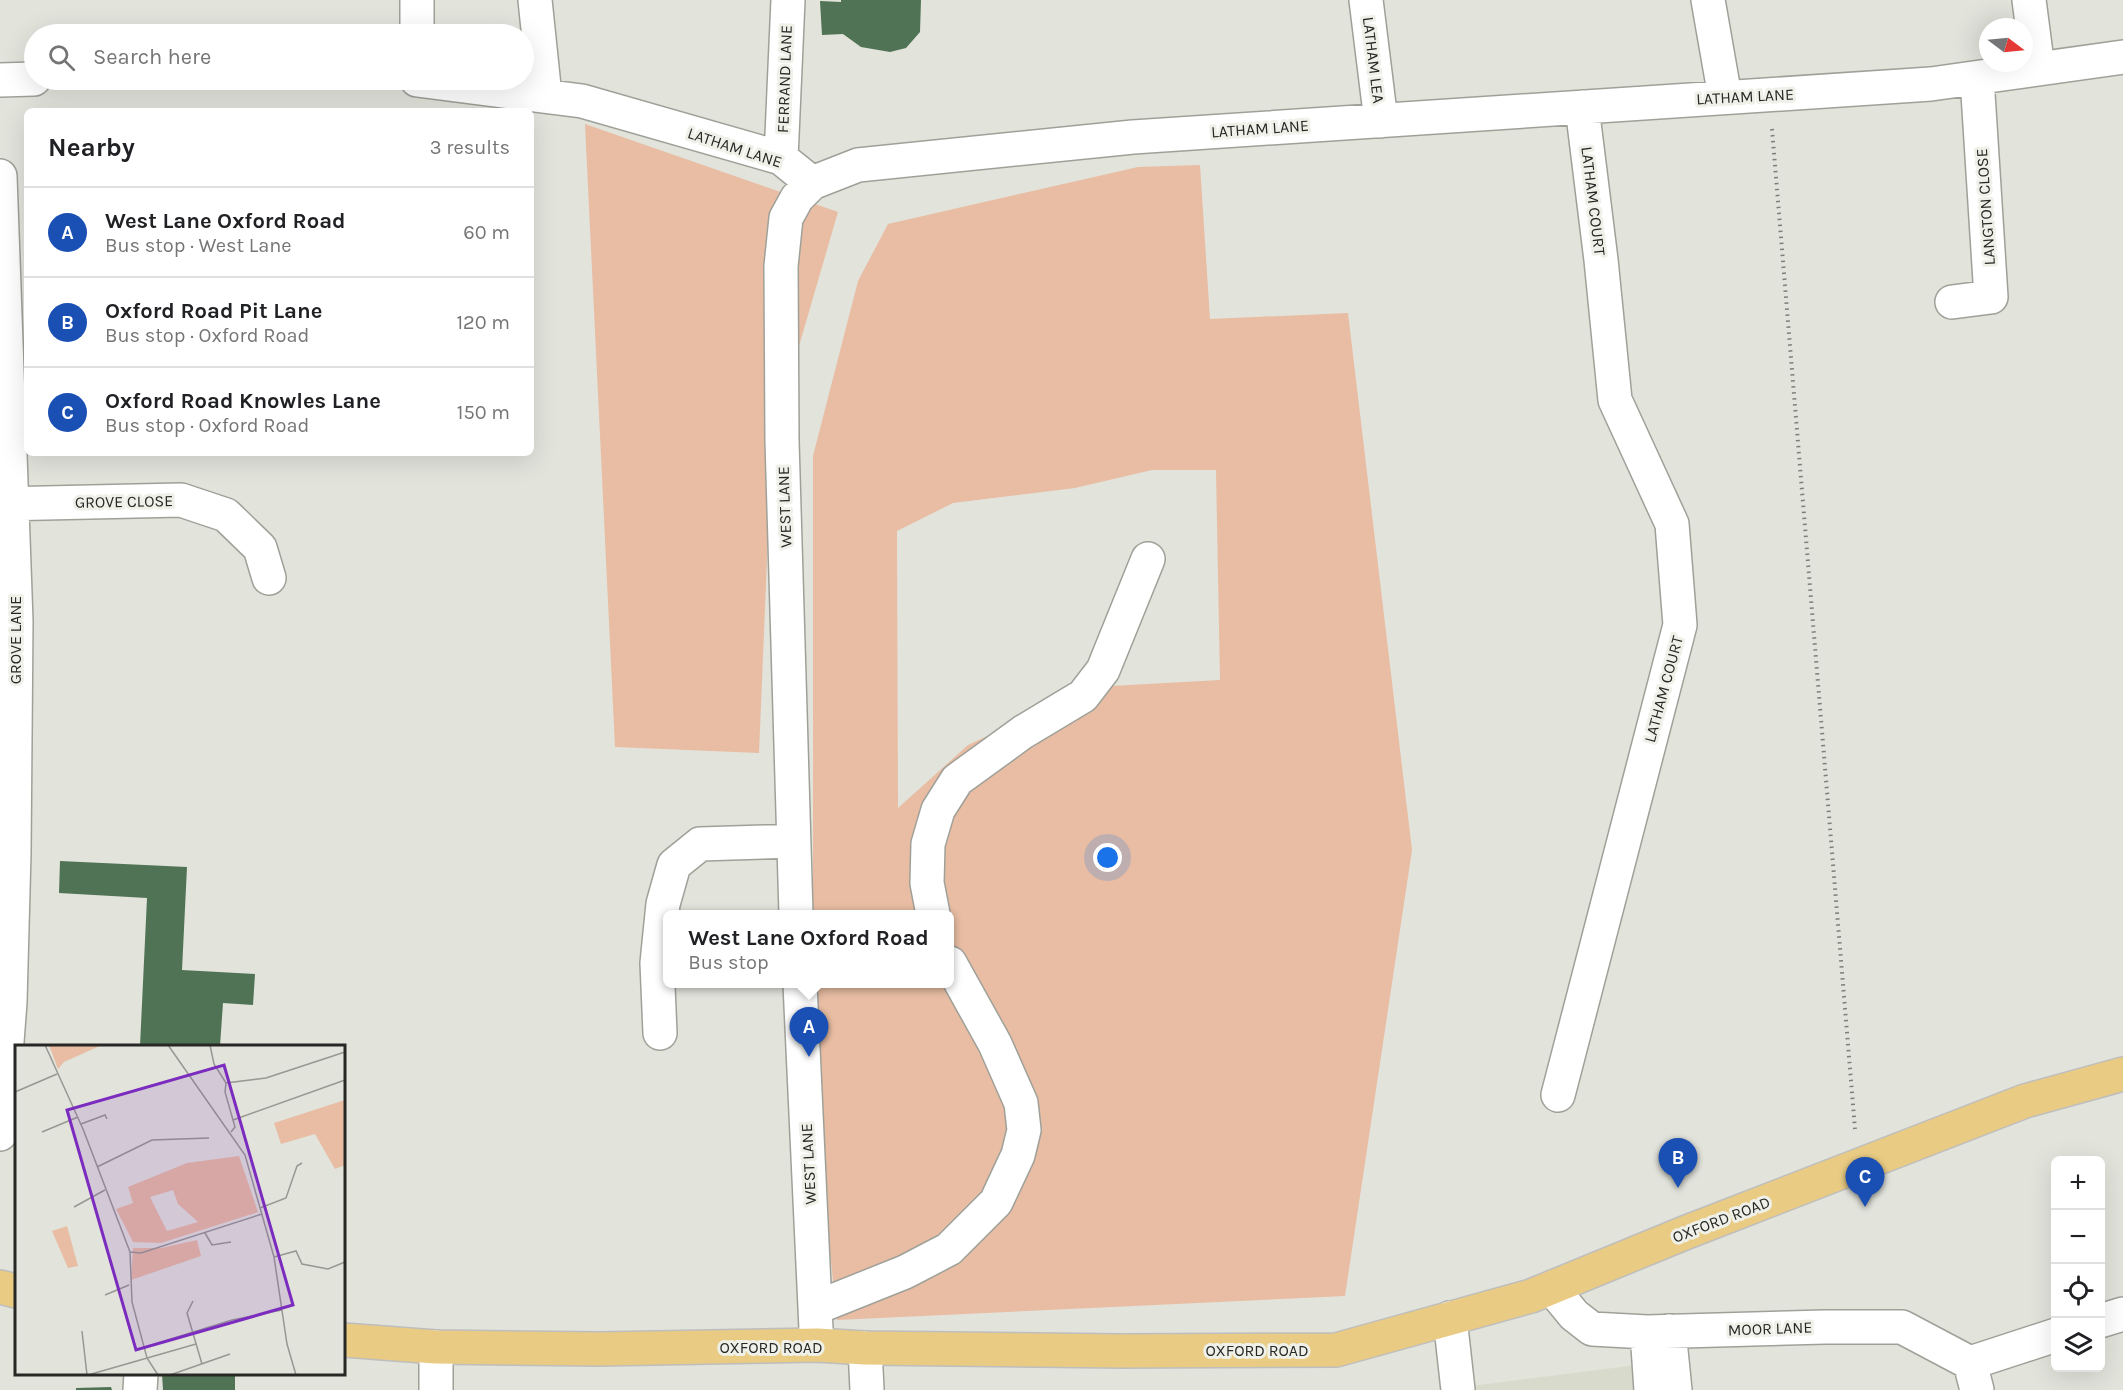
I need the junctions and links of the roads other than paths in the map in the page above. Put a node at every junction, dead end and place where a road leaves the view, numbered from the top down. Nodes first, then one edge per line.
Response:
1 (417, 0) edge
2 (535, 0) edge
3 (788, 0) edge
4 (1366, 0) edge
5 (1708, 0) edge
6 (2030, 0) edge
7 (417, 24) edge
8 (2123, 57) edge
9 (2037, 69) junction
10 (1977, 78) junction
11 (24, 79) edge
12 (0, 80) edge
13 (497, 90) edge
14 (545, 96) junction
15 (1725, 97) junction
16 (1582, 106) junction
17 (1381, 121) junction
18 (781, 158) junction
19 (0, 176) edge
20 (812, 183) junction
21 (1952, 302) dead end
22 (6, 504) edge
23 (1148, 559) dead end
24 (269, 578) dead end
25 (793, 841) junction
26 (7, 851) edge
27 (796, 910) edge
28 (932, 910) edge
29 (954, 970) edge
30 (800, 988) edge
31 (660, 1033) dead end
32 (2123, 1074) edge
33 (1558, 1095) dead end
34 (0, 1134) edge
35 (1556, 1286) junction
36 (0, 1287) edge
37 (15, 1291) edge
38 (815, 1308) junction
39 (2123, 1314) edge
40 (1450, 1318) junction
41 (2105, 1319) edge
42 (1658, 1332) junction
43 (2051, 1337) edge
44 (345, 1340) edge
45 (817, 1346) junction
46 (436, 1347) junction
47 (865, 1348) junction
48 (141, 1375) edge
49 (1973, 1377) edge
50 (140, 1390) edge
51 (436, 1390) edge
52 (867, 1390) edge
53 (1458, 1390) edge
54 (1652, 1390) edge
55 (1675, 1390) edge

1 - 7 street
2 - 14 street
3 - 18 street, FERRAND LANE
4 - 17 street, LATHAM LEA
5 - 15 street
6 - 9 street
8 - 9 street, LATHAM LANE
9 - 10 street, LATHAM LANE
10 - 15 street, LATHAM LANE
10 - 21 street, LANGTON CLOSE
11 - 12 street
13 - 14 street, LATHAM LANE
14 - 18 street, LATHAM LANE
15 - 16 street, LATHAM LANE
16 - 17 street, LATHAM LANE
16 - 33 street, LATHAM COURT
17 - 20 street, LATHAM LANE
18 - 20 street, LATHAM LANE
19 - 22 street, GROVE LANE
20 - 25 street, WEST LANE
22 - 24 street, GROVE CLOSE
22 - 26 street, GROVE LANE
23 - 28 street
25 - 27 street, WEST LANE
25 - 31 street
26 - 34 street, GROVE LANE
29 - 38 street
30 - 38 street, WEST LANE
32 - 35 main road, OXFORD ROAD
35 - 40 main road, OXFORD ROAD
35 - 42 street, MOOR LANE
36 - 37 main road
38 - 45 street, WEST LANE
39 - 41 street
40 - 47 main road, OXFORD ROAD
40 - 53 street
42 - 49 street, MOOR LANE
42 - 54 street
42 - 55 street
43 - 49 street
44 - 46 main road, OXFORD ROAD
45 - 46 main road, OXFORD ROAD
45 - 47 main road, OXFORD ROAD
46 - 51 street
47 - 52 street
48 - 50 street

